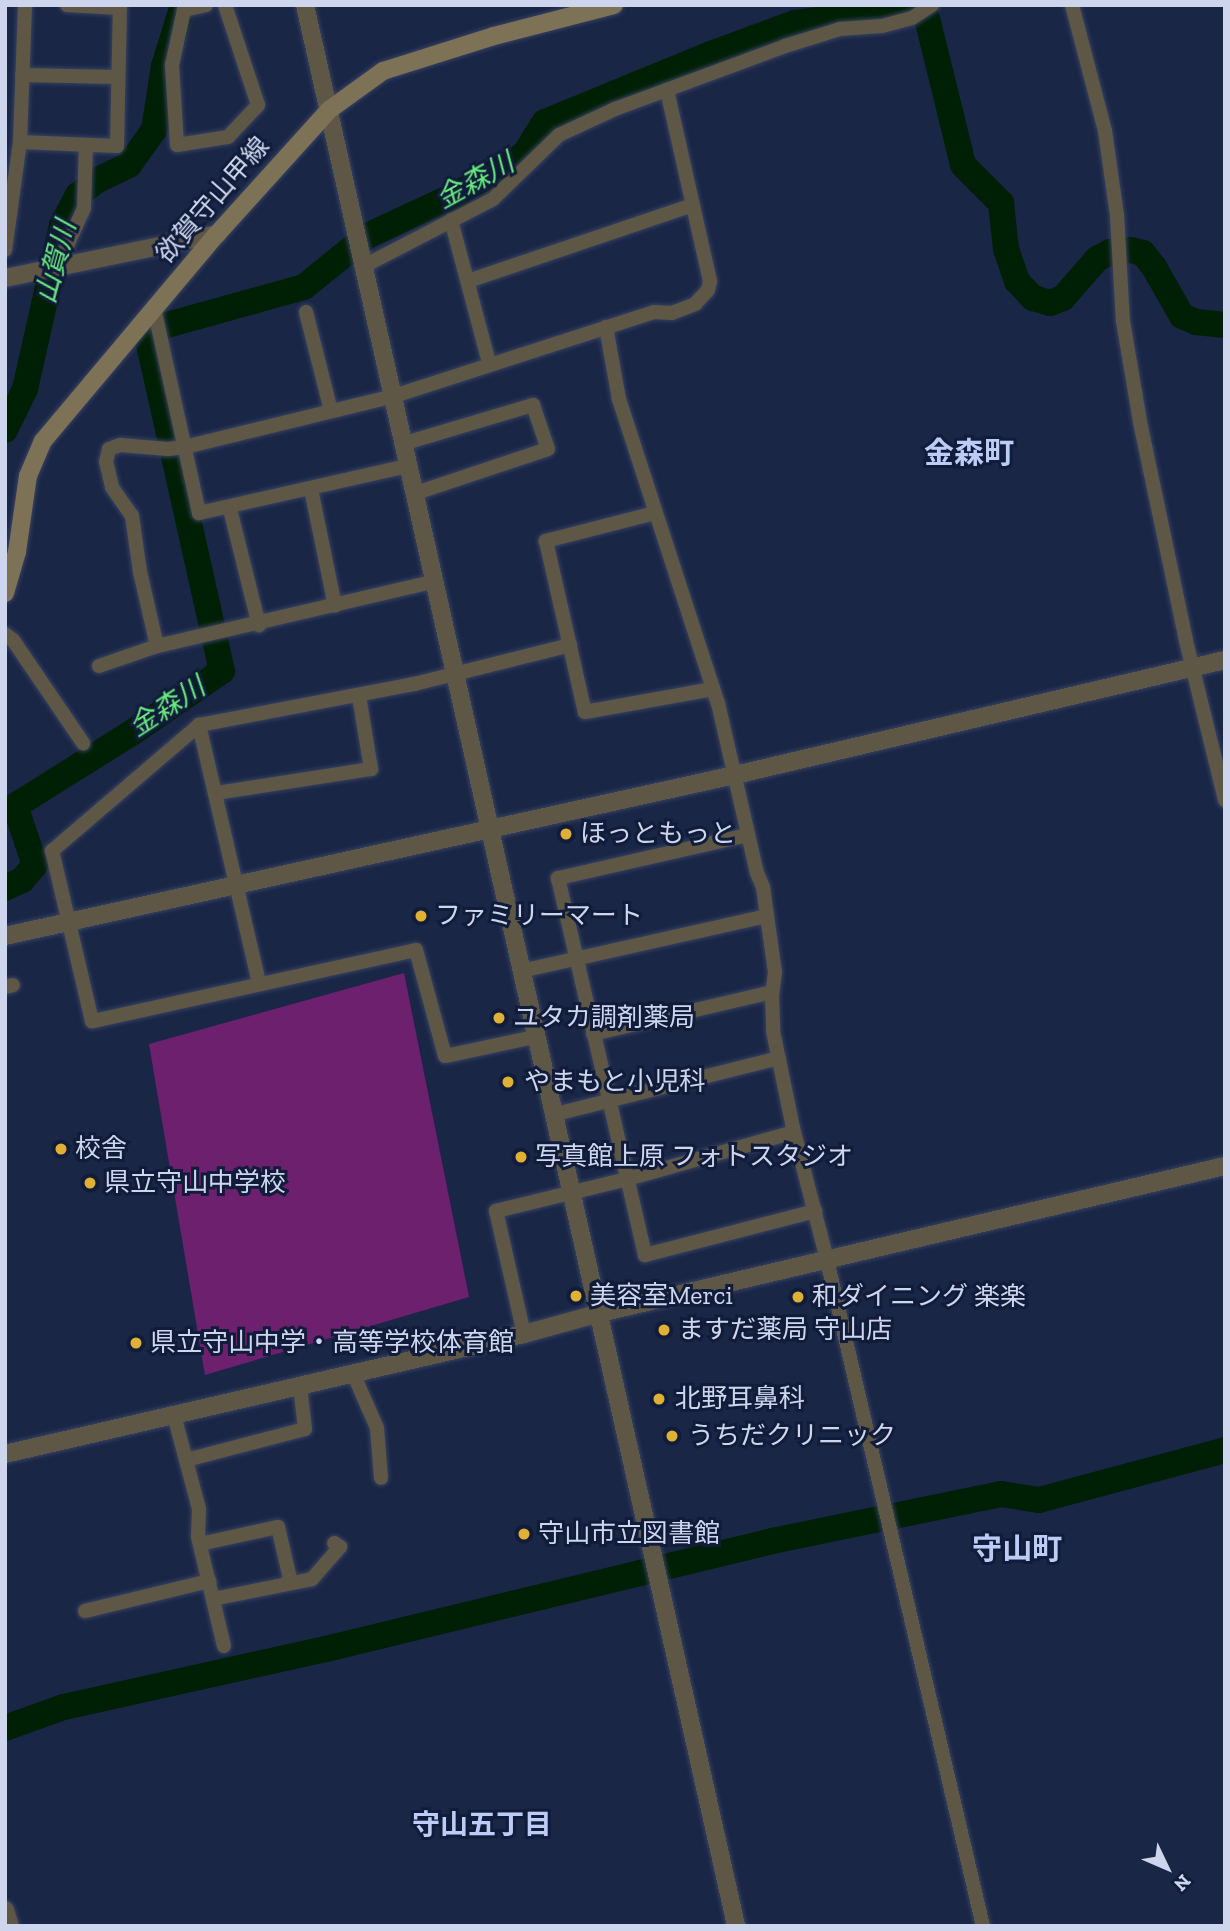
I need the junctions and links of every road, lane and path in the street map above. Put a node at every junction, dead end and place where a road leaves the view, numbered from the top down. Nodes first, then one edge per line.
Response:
1 (25, 5) edge
2 (67, 5) edge
3 (206, 5) edge
4 (225, 5) edge
5 (305, 5) edge
6 (614, 5) edge
7 (932, 5) edge
8 (1072, 5) edge
9 (22, 75) junction
10 (117, 77) junction
11 (667, 90) junction
12 (329, 110) junction
13 (20, 142) junction
14 (86, 146) junction
15 (693, 205) junction
16 (451, 220) junction
17 (217, 234) junction
18 (5, 250) edge
19 (363, 266) junction
20 (57, 268) junction
21 (5, 278) edge
22 (467, 281) junction
23 (154, 308) junction
24 (306, 312) dead end
25 (606, 327) junction
26 (489, 363) junction
27 (394, 396) junction
28 (331, 411) junction
29 (402, 444) junction
30 (185, 447) junction
31 (408, 466) junction
32 (311, 489) junction
33 (413, 494) junction
34 (230, 509) junction
35 (655, 513) junction
36 (433, 582) junction
37 (5, 593) edge
38 (335, 606) junction
39 (259, 625) junction
40 (5, 634) edge
41 (570, 645) junction
42 (157, 646) junction
43 (1225, 660) edge
44 (99, 666) dead end
45 (1192, 667) junction
46 (453, 674) junction
47 (713, 689) junction
48 (359, 696) junction
49 (200, 725) junction
50 (83, 743) dead end
51 (735, 775) junction
52 (216, 793) junction
53 (1225, 800) edge
54 (489, 827) junction
55 (748, 835) junction
56 (238, 884) junction
57 (767, 916) junction
58 (69, 921) junction
59 (5, 936) edge
60 (577, 961) junction
61 (521, 971) junction
62 (259, 983) junction
63 (772, 992) junction
64 (593, 1034) junction
65 (534, 1037) junction
66 (779, 1058) junction
67 (608, 1101) junction
68 (552, 1115) junction
69 (794, 1132) junction
70 (1225, 1166) edge
71 (627, 1179) junction
72 (571, 1193) junction
73 (815, 1211) junction
74 (827, 1260) junction
75 (600, 1313) junction
76 (524, 1334) junction
77 (353, 1374) junction
78 (300, 1385) junction
79 (174, 1415) junction
80 (5, 1454) edge
81 (186, 1460) junction
82 (381, 1478) dead end
83 (334, 1543) dead end
84 (200, 1544) junction
85 (209, 1581) junction
86 (291, 1583) junction
87 (213, 1599) junction
88 (85, 1611) dead end
89 (224, 1646) dead end
90 (5, 1910) edge
91 (10, 1926) edge
92 (736, 1926) edge
93 (983, 1926) edge

1 - 9 street
2 - 10 street
3 - 4 street
5 - 12 street
6 - 12 main road, 欲賀守山甲線
7 - 11 street
8 - 45 street
9 - 10 street
9 - 13 street
10 - 14 street
11 - 15 street
11 - 16 street
12 - 17 main road, 欲賀守山甲線
12 - 19 street
13 - 14 street
13 - 18 street
14 - 20 street
15 - 22 street
15 - 25 street
16 - 19 street
16 - 22 street
17 - 20 street
17 - 23 main road, 欲賀守山甲線
19 - 27 street
20 - 21 street
22 - 26 street
23 - 30 street
23 - 37 main road, 欲賀守山甲線
24 - 28 street
25 - 26 street
25 - 35 street
26 - 27 street
27 - 28 street
27 - 29 street
28 - 30 street
29 - 31 street
29 - 33 street
30 - 34 street
30 - 42 street
31 - 32 street
31 - 33 street
32 - 34 street
32 - 38 street
33 - 36 street
34 - 39 street
35 - 41 street
35 - 47 street
36 - 38 street
36 - 46 street
38 - 39 street
39 - 42 street
40 - 50 street
41 - 46 street
41 - 47 street
42 - 44 street
43 - 45 street
45 - 51 street
45 - 53 street
46 - 48 street
46 - 54 street
47 - 51 street
48 - 49 street
48 - 52 street
49 - 52 street
49 - 58 street
51 - 54 street
51 - 55 street
52 - 56 street
54 - 56 street
54 - 61 street
55 - 57 street
55 - 60 street
56 - 58 street
56 - 62 street
57 - 60 street
57 - 63 street
58 - 59 street
58 - 62 street
60 - 61 street
60 - 64 street
61 - 65 street
62 - 65 street
63 - 64 street
63 - 66 street
64 - 67 street
65 - 68 street
66 - 67 street
66 - 69 street
67 - 68 street
67 - 71 street
68 - 72 street
69 - 71 street
69 - 73 street
70 - 74 street
71 - 72 street
71 - 73 street
72 - 75 street
72 - 76 street
73 - 74 street
74 - 75 street
74 - 93 street
75 - 76 street
75 - 92 street
76 - 77 street
77 - 78 street
77 - 82 street
78 - 79 street
78 - 81 street
79 - 80 street
79 - 81 street
81 - 84 street
83 - 86 street
84 - 85 street
84 - 86 street
85 - 87 street
85 - 88 street
86 - 87 street
87 - 89 street
90 - 91 street

